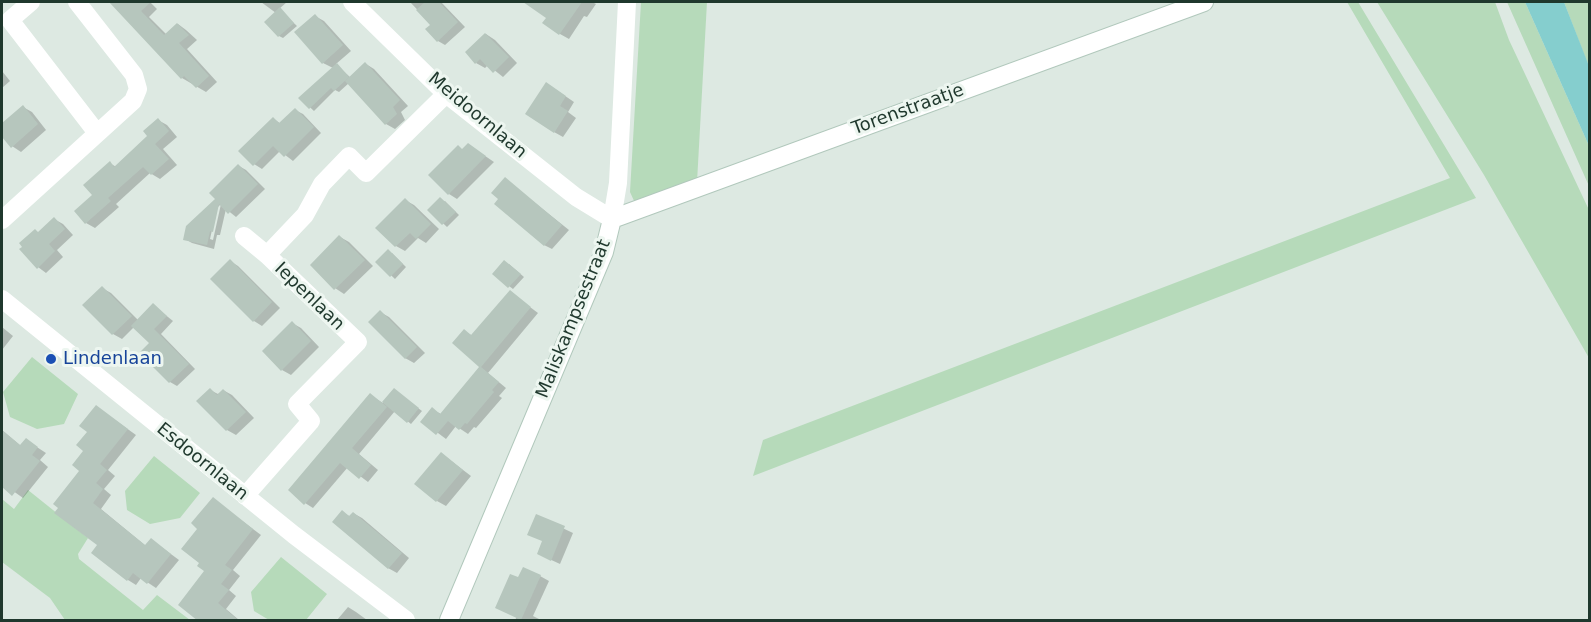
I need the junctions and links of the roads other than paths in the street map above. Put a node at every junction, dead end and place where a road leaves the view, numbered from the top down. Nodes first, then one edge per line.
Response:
1 (31, 2) edge
2 (77, 2) edge
3 (352, 2) edge
4 (627, 2) edge
5 (1204, 2) edge
6 (446, 94) junction
7 (98, 132) junction
8 (612, 219) junction
9 (2, 220) edge
10 (244, 236) dead end
11 (267, 255) junction
12 (2, 299) edge
13 (245, 496) junction
14 (406, 621) edge
15 (450, 621) edge

1 - 7 street
2 - 7 street
3 - 6 street, Meidoornlaan
4 - 8 street, Maliskampsestraat
5 - 8 street, Torenstraatje
6 - 8 street, Meidoornlaan
6 - 11 street, Iepenlaan
7 - 9 street
8 - 15 street, Maliskampsestraat
10 - 11 street, Iepenlaan
11 - 13 street, Iepenlaan
12 - 13 street, Esdoornlaan
13 - 14 street, Esdoornlaan

